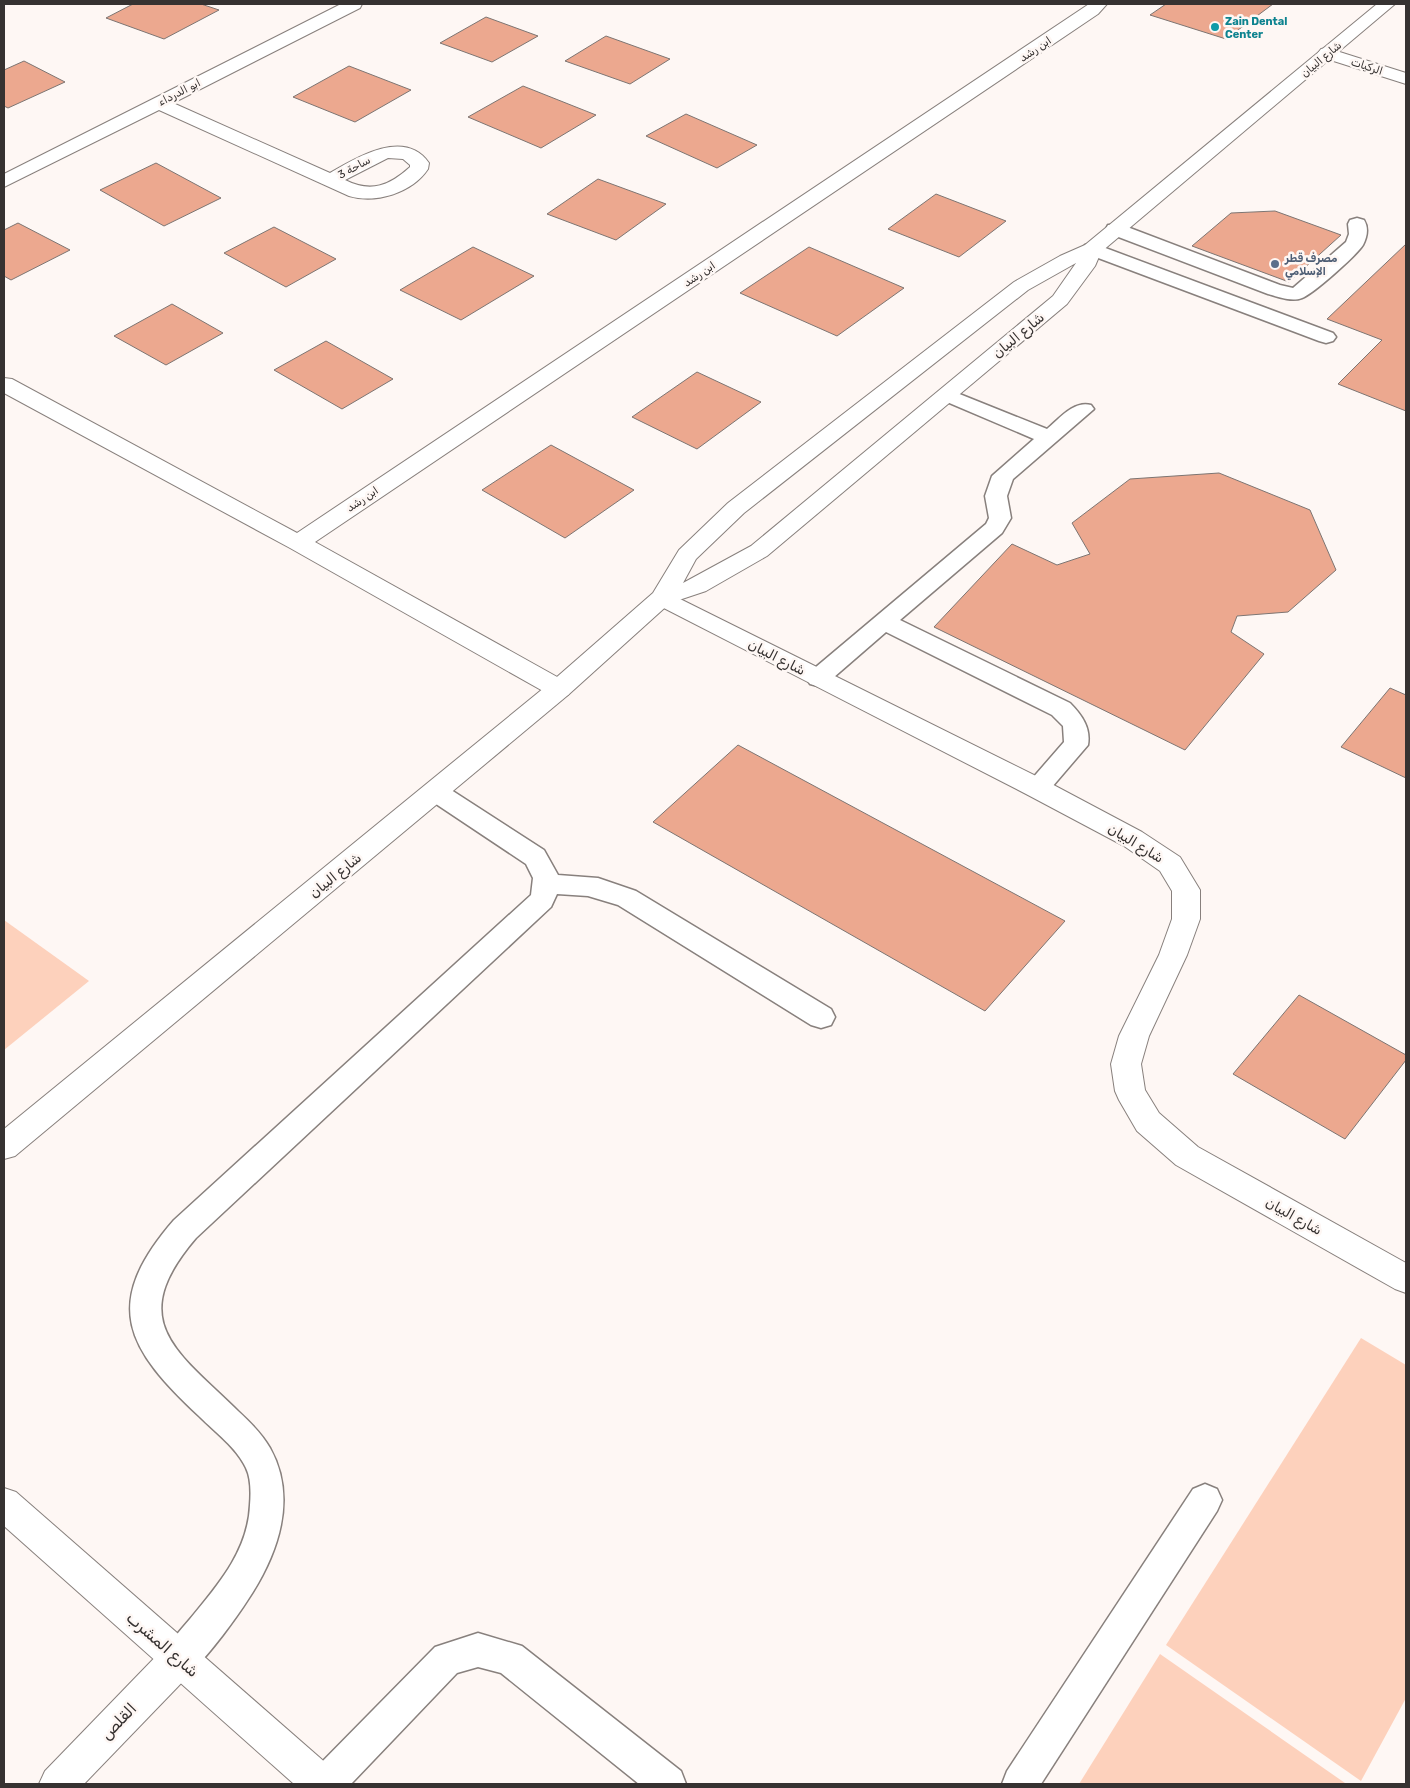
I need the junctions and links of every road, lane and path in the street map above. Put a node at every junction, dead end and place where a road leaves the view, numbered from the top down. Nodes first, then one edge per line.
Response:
1 (354, 4) edge
2 (1099, 4) edge
3 (1387, 4) edge
4 (1327, 53) junction
5 (1406, 79) edge
6 (158, 103) junction
7 (4, 163) edge
8 (23, 172) junction
9 (331, 180) dead end
10 (4, 181) edge
11 (1357, 224) dead end
12 (1115, 229) junction
13 (1092, 248) junction
14 (1326, 336) dead end
15 (4, 384) edge
16 (947, 395) junction
17 (1084, 409) dead end
18 (1049, 438) junction
19 (298, 543) junction
20 (662, 598) junction
21 (884, 622) junction
22 (818, 678) junction
23 (559, 689) junction
24 (1037, 788) junction
25 (436, 792) junction
26 (547, 885) junction
27 (821, 1017) dead end
28 (4, 1147) edge
29 (1406, 1279) edge
30 (1205, 1500) dead end
31 (4, 1504) edge
32 (179, 1659) junction
33 (58, 1784) edge
34 (322, 1784) edge
35 (326, 1784) edge
36 (668, 1784) edge
37 (1020, 1784) edge

1 - 6 street, ابو الدرداء
2 - 19 street, ابن رشد
3 - 4 street, شارع البيان
4 - 5 street, الركيات
4 - 12 street, شارع البيان
6 - 8 street, ابو الدرداء
6 - 9 street, ساحة 3
7 - 8 street
8 - 10 street, ابو الدرداء
11 - 12 lane
12 - 13 street, شارع البيان
13 - 14 lane
13 - 16 street, شارع البيان
13 - 20 street, شارع البيان
15 - 19 street
16 - 18 lane
16 - 20 street, شارع البيان
17 - 18 lane
18 - 21 lane
19 - 23 street
20 - 22 street, شارع البيان
20 - 23 street, شارع البيان
21 - 22 lane
21 - 24 lane
22 - 24 street, شارع البيان
23 - 25 street, شارع البيان
24 - 29 street, شارع البيان
25 - 26 lane
25 - 28 street, شارع البيان
26 - 27 lane
26 - 32 lane
30 - 37 lane
31 - 32 street, شارع المشرب
32 - 33 street, القلص
32 - 34 street, شارع المشرب
35 - 36 lane

